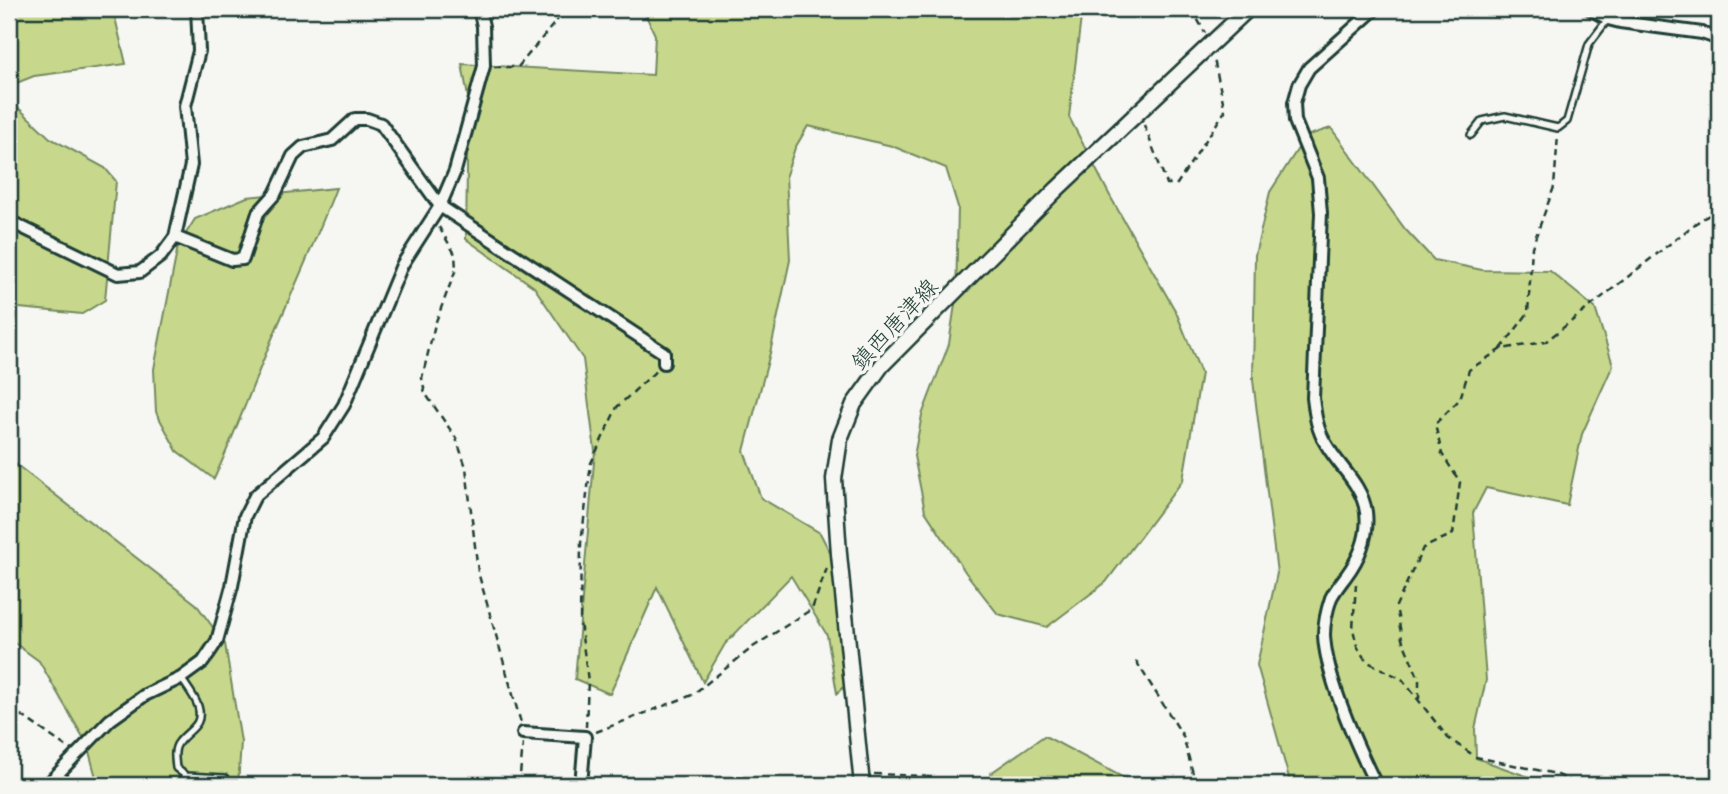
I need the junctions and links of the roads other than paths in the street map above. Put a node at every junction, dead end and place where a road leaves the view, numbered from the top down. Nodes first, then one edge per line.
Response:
1 (197, 9) edge
2 (479, 9) edge
3 (1248, 9) edge
4 (1375, 9) edge
5 (1590, 9) edge
6 (1608, 19) junction
7 (1719, 39) edge
8 (1471, 135) dead end
9 (440, 206) junction
10 (9, 221) edge
11 (175, 237) junction
12 (664, 363) road end
13 (181, 678) junction
14 (523, 733) road end
15 (225, 778) dead end
16 (861, 779) edge
17 (47, 785) edge
18 (581, 785) edge
19 (1376, 785) edge

1 - 11 street
2 - 9 street
3 - 16 main road, 鎮西唐津線
4 - 19 street
5 - 6 street
6 - 7 street
6 - 8 lane
9 - 11 street
9 - 12 street
9 - 13 street
10 - 11 street
13 - 15 lane
13 - 17 street
14 - 18 street

